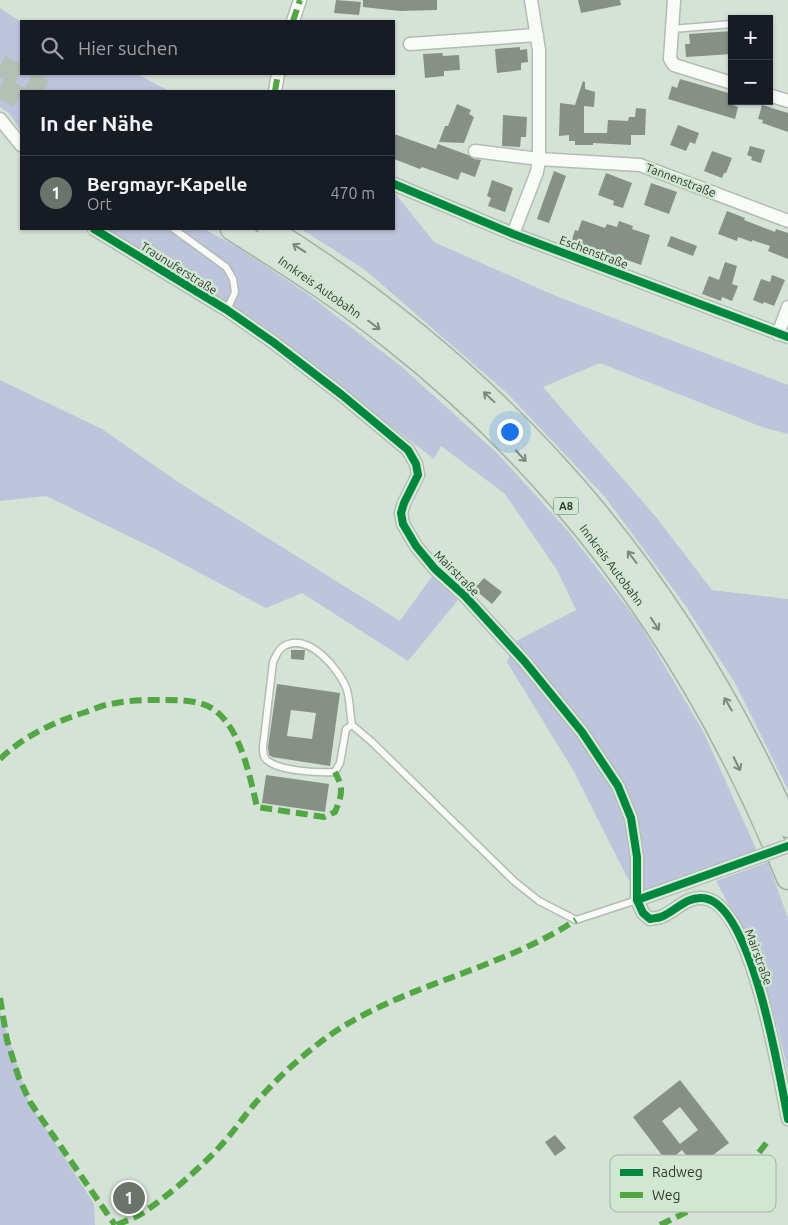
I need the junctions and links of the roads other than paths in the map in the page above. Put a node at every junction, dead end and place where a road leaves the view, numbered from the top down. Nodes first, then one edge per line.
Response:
1 (300, 0) edge
2 (531, 0) edge
3 (674, 0) edge
4 (293, 20) edge
5 (728, 24) edge
6 (672, 29) junction
7 (537, 35) junction
8 (410, 44) dead end
9 (278, 75) edge
10 (728, 83) edge
11 (275, 90) edge
12 (773, 96) edge
13 (788, 101) edge
14 (0, 119) edge
15 (20, 144) edge
16 (475, 151) dead end
17 (539, 158) junction
18 (395, 184) edge
19 (788, 221) edge
20 (96, 230) edge
21 (175, 230) edge
22 (234, 230) edge
23 (271, 230) edge
24 (513, 234) junction
25 (788, 307) edge
26 (227, 310) junction
27 (783, 336) edge
28 (352, 725) junction
29 (788, 826) edge
30 (788, 846) edge
31 (788, 878) edge
32 (637, 900) junction
33 (788, 1120) edge

1 - 4 street
2 - 7 street
3 - 6 street
5 - 6 lane
6 - 10 street
7 - 8 street
7 - 17 street
9 - 11 street
12 - 13 street
14 - 15 street
16 - 17 street, Tannenstraße
17 - 19 street, Tannenstraße
17 - 24 street
18 - 24 street, Eschenstraße
20 - 26 street, Traunuferstraße
21 - 26 lane
22 -> 31 highway, Innkreis Autobahn / A8
29 -> 23 highway, Innkreis Autobahn / A8
24 - 27 street, Eschenstraße
25 - 27 street, Eschenstraße
26 - 32 street, Mairstraße
28 - 28 lane
28 - 32 lane
30 - 32 street, bridge
32 - 33 street, Mairstraße

